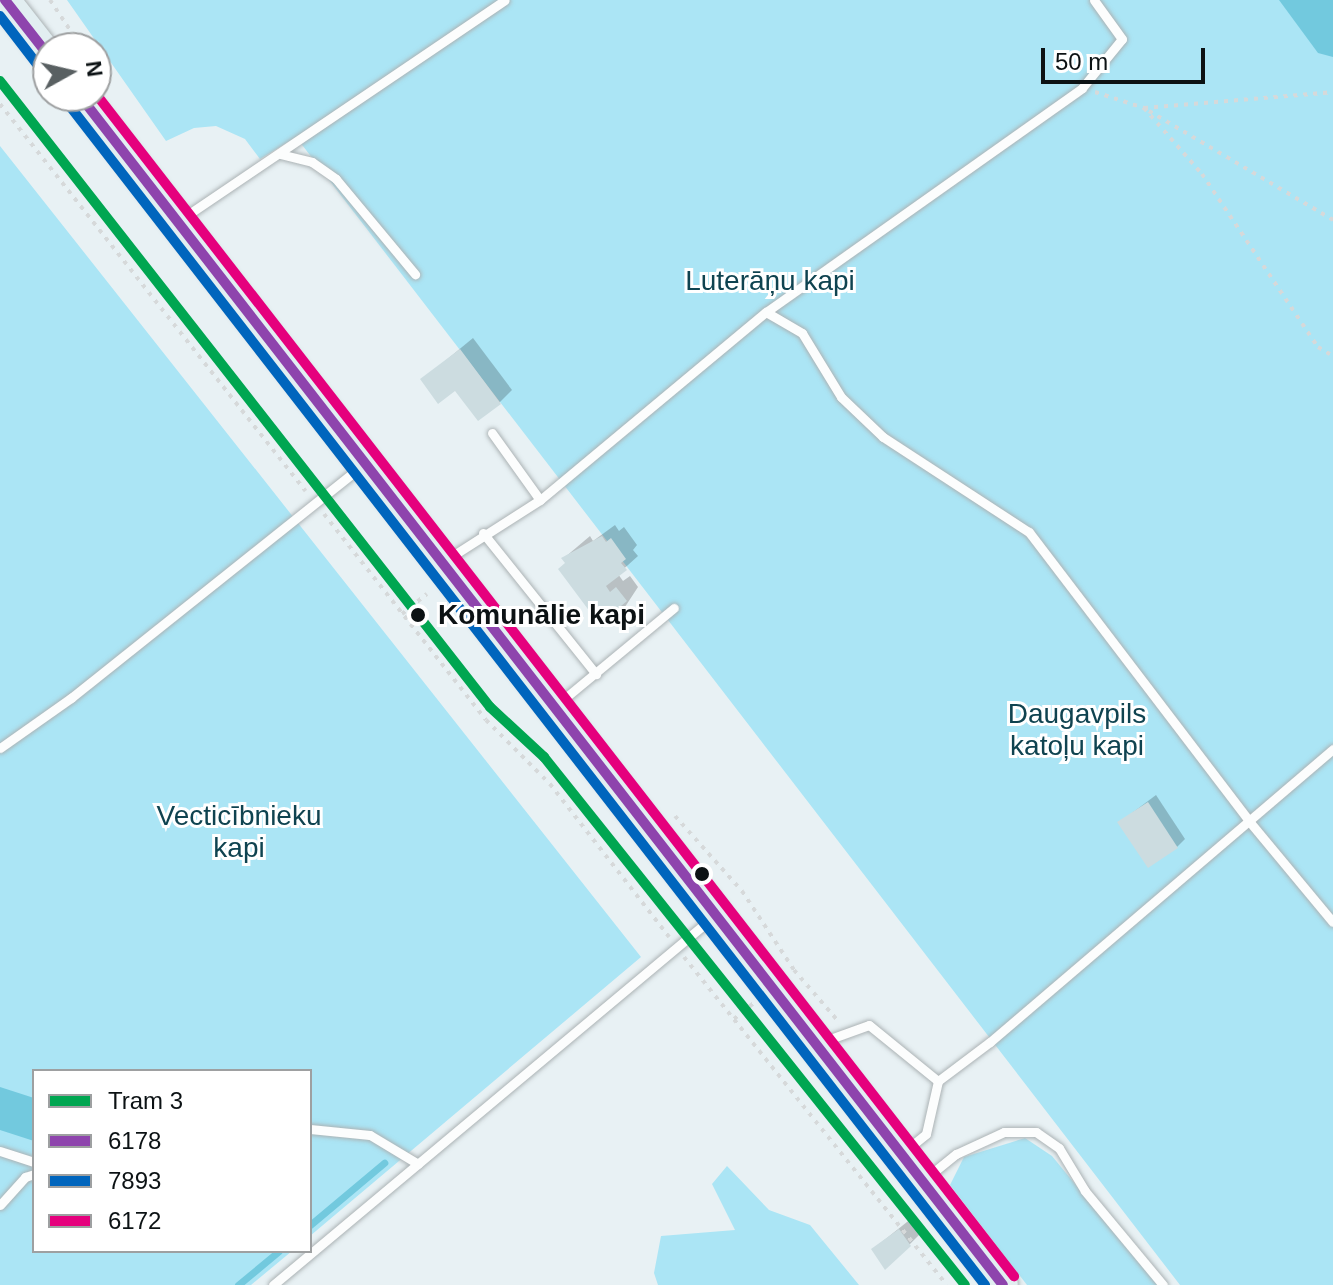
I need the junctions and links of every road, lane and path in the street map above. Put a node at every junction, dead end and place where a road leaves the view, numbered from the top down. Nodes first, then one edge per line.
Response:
1 (5, 0) edge
2 (50, 0) edge
3 (505, 0) edge
4 (1094, 0) edge
5 (71, 32) edge
6 (32, 35) edge
7 (1082, 88) junction
8 (1333, 92) edge
9 (0, 104) edge
10 (1144, 108) junction
11 (92, 112) edge
12 (280, 154) junction
13 (1333, 220) edge
14 (178, 222) junction
15 (415, 274) dead end
16 (766, 312) junction
17 (1333, 356) edge
18 (492, 433) dead end
19 (365, 464) junction
20 (540, 500) junction
21 (315, 503) junction
22 (483, 533) junction
23 (442, 563) junction
24 (427, 594) dead end
25 (674, 608) dead end
26 (402, 614) junction
27 (596, 674) junction
28 (553, 708) junction
29 (0, 748) edge
30 (1333, 749) edge
31 (665, 804) dead end
32 (1249, 821) junction
33 (715, 914) junction
34 (1333, 922) edge
35 (676, 947) junction
36 (762, 996) dead end
37 (734, 1019) junction
38 (848, 1033) junction
39 (816, 1044) junction
40 (938, 1081) junction
41 (312, 1129) edge
42 (0, 1151) edge
43 (901, 1155) junction
44 (32, 1161) edge
45 (418, 1164) junction
46 (32, 1175) edge
47 (922, 1181) junction
48 (0, 1205) edge
49 (312, 1252) edge
50 (311, 1253) edge
51 (273, 1285) edge
52 (947, 1285) edge
53 (1003, 1285) edge
54 (1163, 1285) edge

1 - 6 main road
2 - 5 path
3 - 12 lane
4 - 7 lane
7 - 10 path
7 - 16 lane
8 - 10 path
9 - 21 path
10 - 13 path
10 - 17 path
11 - 14 main road
12 - 14 lane
12 - 15 lane
14 - 19 main road
16 - 20 lane
16 - 32 lane
18 - 20 lane
19 - 21 lane
19 - 23 main road
20 - 22 lane
21 - 26 path
21 - 29 lane
22 - 23 lane
22 - 27 lane
23 - 28 main road
24 - 26 path
25 - 27 lane
26 - 35 path
27 - 28 lane
28 - 33 main road
30 - 32 lane
31 - 38 path
32 - 34 lane
32 - 40 lane
33 - 35 lane
33 - 39 main road
35 - 37 path
35 - 45 lane
36 - 37 path
37 - 52 path
38 - 39 lane
38 - 40 lane
39 - 43 main road
40 - 43 lane
41 - 45 lane
42 - 44 lane
43 - 47 main road
45 - 49 lane
46 - 48 lane
47 - 53 main road
47 - 54 lane
50 - 51 lane

